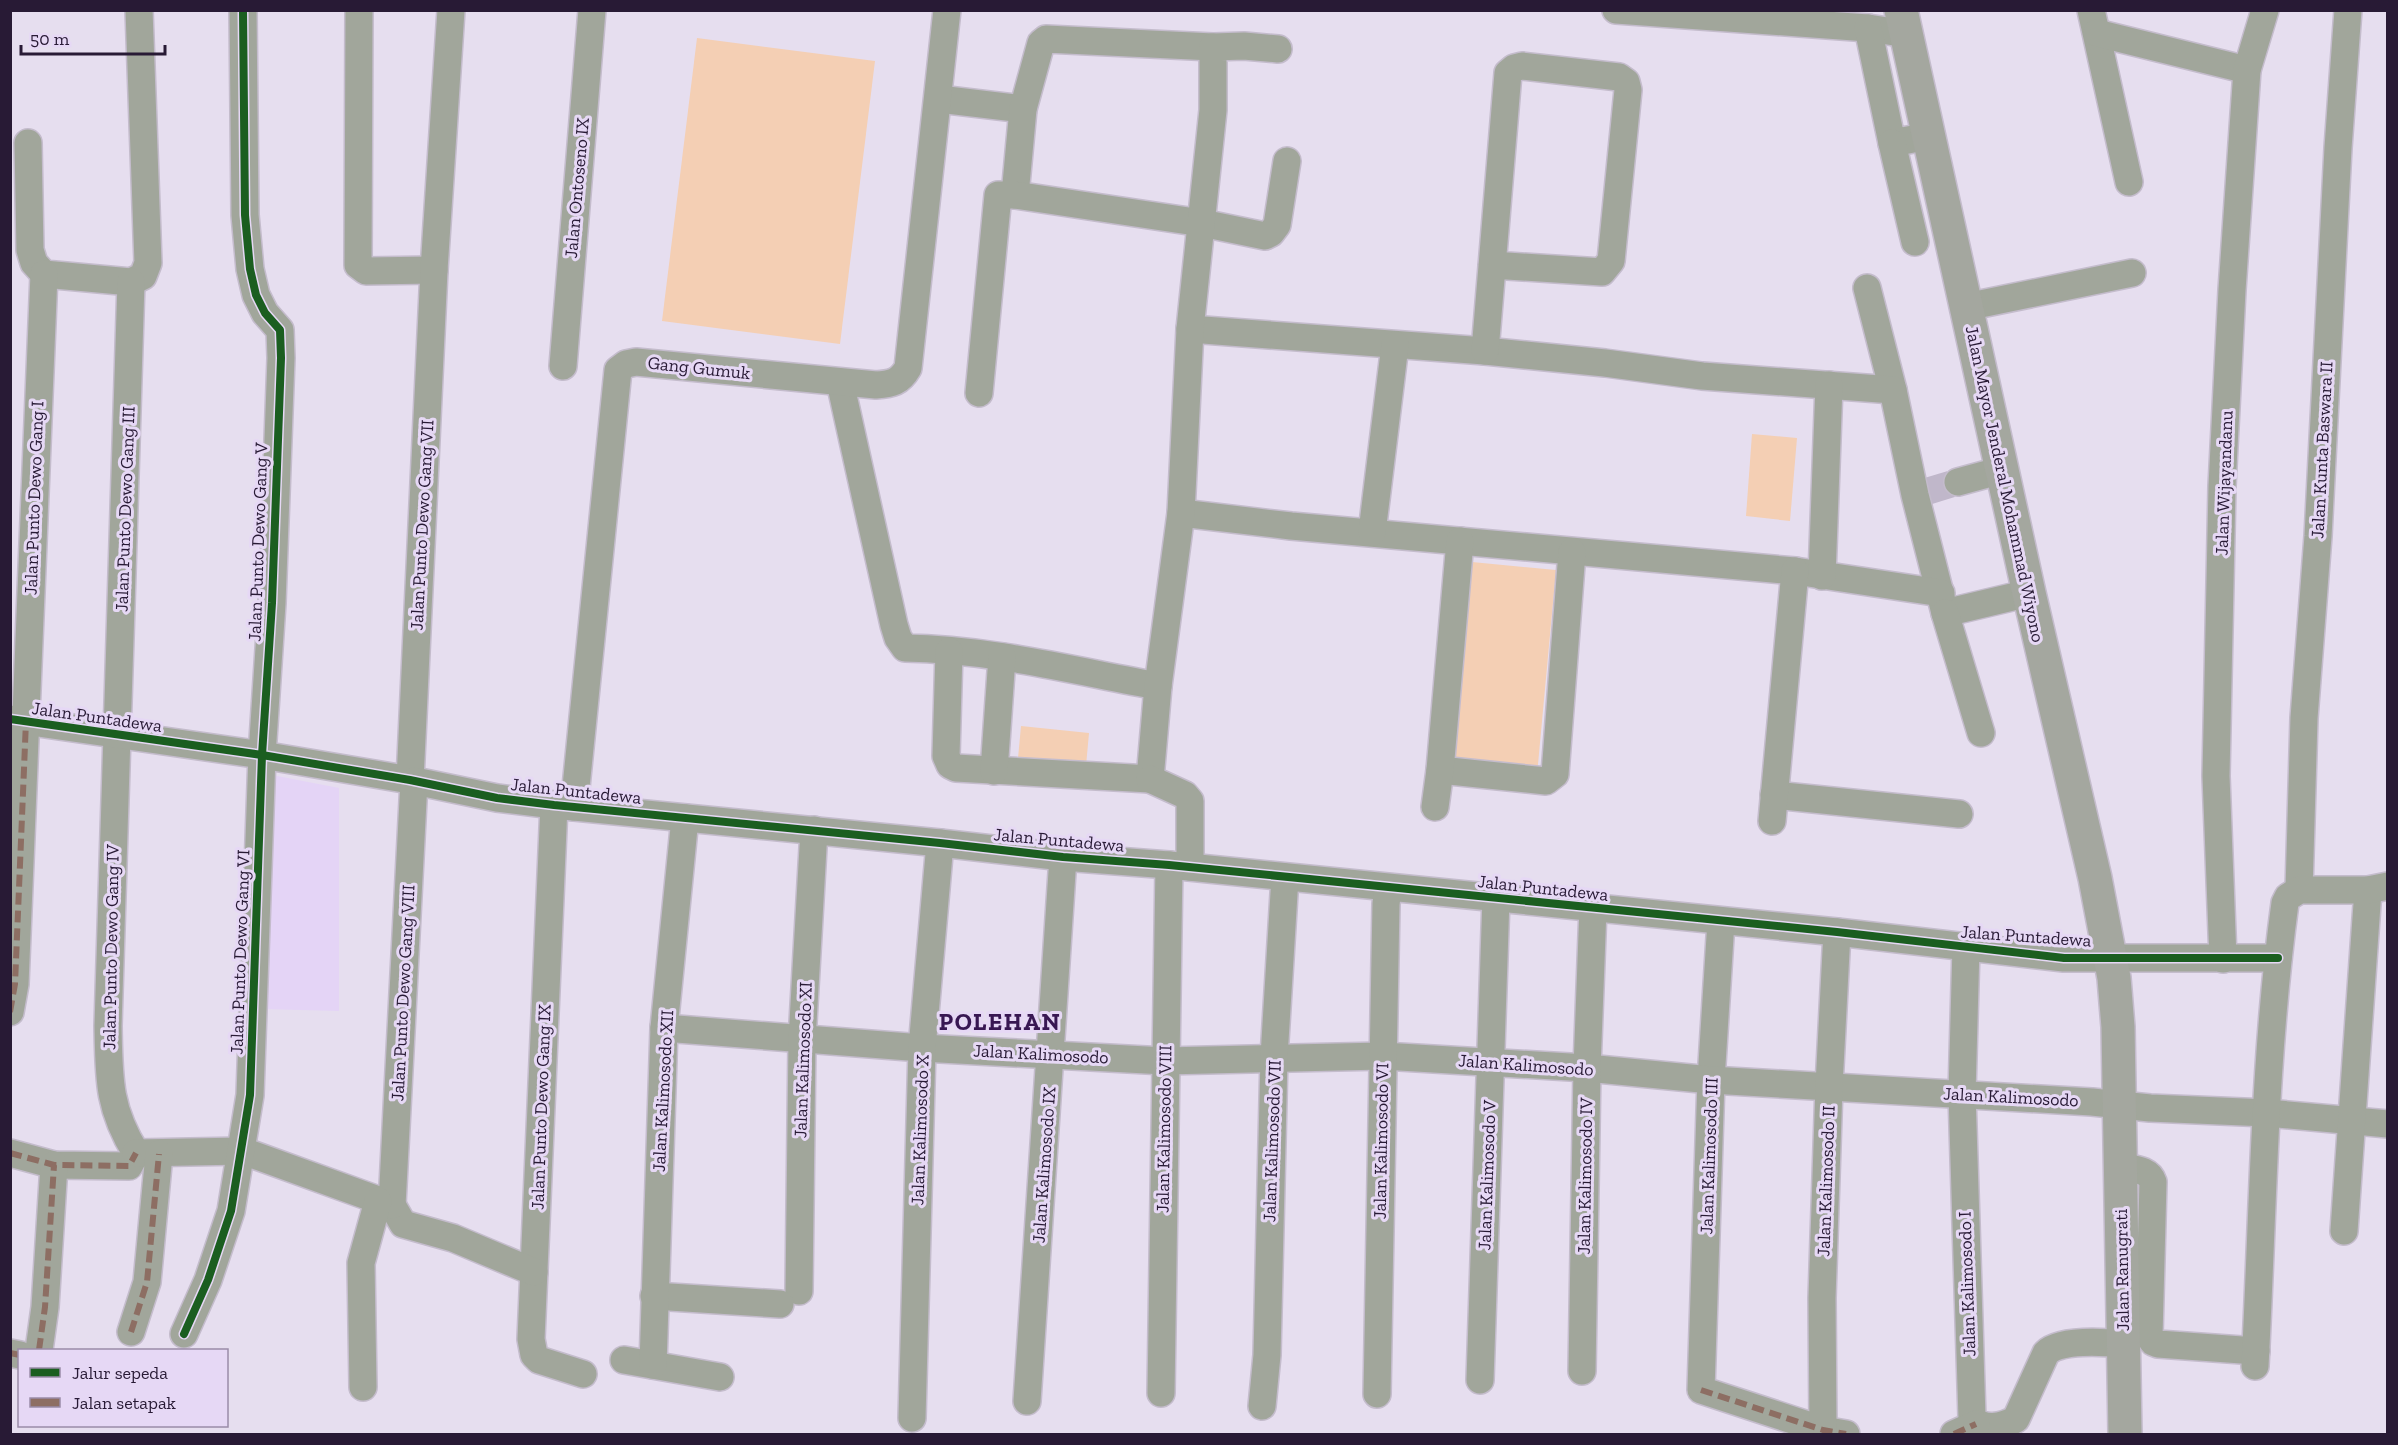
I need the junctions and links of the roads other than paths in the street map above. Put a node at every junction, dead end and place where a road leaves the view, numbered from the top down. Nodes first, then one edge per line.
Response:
1 (139, 10) edge
2 (243, 10) edge
3 (359, 10) edge
4 (451, 10) edge
5 (592, 10) edge
6 (947, 10) edge
7 (1616, 10) edge
8 (2265, 10) edge
9 (2348, 10) edge
10 (1712, 14) edge
11 (1904, 22) edge
12 (2094, 22) edge
13 (1868, 28) junction
14 (1213, 47) junction
15 (1278, 49) dead end
16 (2247, 70) junction
17 (939, 99) junction
18 (1023, 109) junction
19 (1929, 136) junction
20 (28, 143) dead end
21 (1892, 143) junction
22 (1287, 161) dead end
23 (2129, 182) dead end
24 (1015, 195) junction
25 (1202, 223) junction
26 (1915, 242) dead end
27 (1492, 265) junction
28 (434, 270) junction
29 (2132, 273) dead end
30 (44, 274) junction
31 (131, 282) junction
32 (1867, 288) dead end
33 (1966, 307) junction
34 (1190, 328) junction
35 (1395, 345) junction
36 (1485, 351) junction
37 (563, 366) dead end
38 (840, 382) junction
39 (1829, 385) junction
40 (1893, 390) junction
41 (979, 393) dead end
42 (2002, 470) junction
43 (1958, 482) tunnel mouth
44 (1181, 513) junction
45 (1372, 532) junction
46 (1461, 541) junction
47 (1572, 552) junction
48 (1795, 572) junction
49 (1822, 576) junction
50 (2029, 593) junction
51 (1943, 603) junction
52 (949, 651) junction
53 (1002, 657) junction
54 (1158, 686) junction
55 (18, 720) edge
56 (1981, 733) dead end
57 (118, 736) junction
58 (262, 755) junction
59 (1440, 770) junction
60 (994, 771) junction
61 (1150, 779) junction
62 (412, 780) junction
63 (564, 806) junction
64 (1435, 807) dead end
65 (1959, 814) dead end
66 (685, 818) junction
67 (814, 830) junction
68 (940, 843) junction
69 (1063, 857) junction
70 (1180, 866) junction
71 (1285, 877) junction
72 (1388, 888) junction
73 (2378, 888) edge
74 (2299, 890) junction
75 (1496, 898) junction
76 (1593, 908) junction
77 (1721, 921) junction
78 (1837, 932) junction
79 (1966, 947) junction
80 (2110, 957) junction
81 (2278, 958) junction
82 (2223, 959) junction
83 (10, 1012) edge
84 (664, 1028) junction
85 (802, 1040) junction
86 (922, 1048) junction
87 (1051, 1055) junction
88 (1383, 1056) junction
89 (1274, 1057) junction
90 (1164, 1060) junction
91 (1491, 1062) junction
92 (1587, 1068) junction
93 (1711, 1080) junction
94 (1829, 1086) junction
95 (1962, 1094) junction
96 (2120, 1105) junction
97 (2267, 1113) junction
98 (2352, 1121) junction
99 (2388, 1124) edge
100 (243, 1151) junction
101 (10, 1153) edge
102 (148, 1154) junction
103 (54, 1165) junction
104 (2120, 1166) junction
105 (385, 1203) junction
106 (2343, 1231) dead end
107 (534, 1272) junction
108 (654, 1296) junction
109 (131, 1332) dead end
110 (184, 1334) dead end
111 (2123, 1344) junction
112 (39, 1349) edge
113 (624, 1360) dead end
114 (653, 1365) junction
115 (1582, 1371) dead end
116 (583, 1374) dead end
117 (720, 1377) dead end
118 (1480, 1380) dead end
119 (363, 1387) dead end
120 (1161, 1393) dead end
121 (1377, 1394) dead end
122 (1027, 1401) dead end
123 (1262, 1406) dead end
124 (912, 1418) dead end
125 (1966, 1429) edge
126 (1834, 1432) edge
127 (2125, 1434) edge

1 - 31 street
2 - 58 street, Jalan Punto Dewo Gang V
3 - 28 street
4 - 28 street, Jalan Punto Dewo Gang VII
5 - 37 street, Jalan Ontoseno IX
6 - 17 street, Gang Gumuk
7 - 10 street
8 - 16 street, Jalan Wijayandanu
9 - 74 street, Jalan Kunta Baswara II
10 - 13 street
11 - 13 street
11 - 19 main road, Jalan Mayor Jenderal Mohammad Wiyono
12 - 16 street
12 - 23 street
13 - 21 street
14 - 15 street
14 - 18 street
14 - 25 street
16 - 82 street, Jalan Wijayandanu
17 - 18 street
17 - 38 street, Gang Gumuk
18 - 24 street
19 - 21 street
19 - 33 main road, Jalan Mayor Jenderal Mohammad Wiyono
20 - 30 street
21 - 26 street
22 - 25 street
24 - 25 street
24 - 41 street
25 - 34 street
27 - 27 street
27 - 36 street
28 - 62 street, Jalan Punto Dewo Gang VII
29 - 33 street
30 - 31 street
30 - 55 street, Jalan Punto Dewo Gang I
31 - 57 street, Jalan Punto Dewo Gang III
32 - 40 street
33 - 42 main road, Jalan Mayor Jenderal Mohammad Wiyono
34 - 35 street
34 - 44 street
35 - 36 street
35 - 45 street
36 - 39 street
38 - 52 street
38 - 63 street, Gang Gumuk
39 - 40 street
39 - 49 street
40 - 51 street
42 - 43 street
42 - 50 main road, Jalan Mayor Jenderal Mohammad Wiyono
44 - 45 street
44 - 54 street
45 - 46 street
46 - 47 street
46 - 59 street
47 - 48 street
47 - 59 street
48 - 49 street
48 - 65 street
49 - 51 street
50 - 51 street
50 - 80 main road, Jalan Mayor Jenderal Mohammad Wiyono
51 - 56 street
52 - 53 street
52 - 60 street
53 - 54 street
53 - 60 street
54 - 61 street
55 - 57 street, Jalan Puntadewa
55 - 83 street, Jalan Punto Dewo Gang I
57 - 58 street, Jalan Puntadewa
57 - 102 street, Jalan Punto Dewo Gang IV
58 - 62 street, Jalan Puntadewa
58 - 100 street, Jalan Punto Dewo Gang VI
59 - 64 street
60 - 61 street
61 - 70 street, Jalan Kalimosodo VIII
62 - 63 street, Jalan Puntadewa
62 - 105 street, Jalan Punto Dewo Gang VIII
63 - 66 street, Jalan Puntadewa
63 - 107 street, Jalan Punto Dewo Gang IX
66 - 67 street, Jalan Puntadewa
66 - 84 street, Jalan Kalimosodo XII
67 - 68 street, Jalan Puntadewa
67 - 85 street, Jalan Kalimosodo XI
68 - 69 street, Jalan Puntadewa
68 - 86 street, Jalan Kalimosodo X
69 - 70 street, Jalan Puntadewa
69 - 87 street, Jalan Kalimosodo IX
70 - 71 street, Jalan Puntadewa
70 - 90 street, Jalan Kalimosodo VIII
71 - 72 street, Jalan Puntadewa
71 - 89 street, Jalan Kalimosodo VII
72 - 75 street, Jalan Puntadewa
72 - 88 street, Jalan Kalimosodo VI
73 - 74 street
73 - 98 street
74 - 81 street
75 - 76 street, Jalan Puntadewa
75 - 91 street, Jalan Kalimosodo V
76 - 77 street, Jalan Puntadewa
76 - 92 street, Jalan Kalimosodo IV
77 - 78 street, Jalan Puntadewa
77 - 93 street, Jalan Kalimosodo III
78 - 79 street, Jalan Puntadewa
78 - 94 street, Jalan Kalimosodo II
79 - 80 street, Jalan Puntadewa
79 - 95 street, Jalan Kalimosodo I
80 - 82 street, Jalan Puntadewa
80 - 96 main road, Jalan Mayor Jenderal Mohammad Wiyono
81 - 82 street, Jalan Puntadewa
81 - 97 street
84 - 85 street, Jalan Kalimosodo
84 - 108 street, Jalan Kalimosodo XII
85 - 86 street, Jalan Kalimosodo
85 - 108 street, Jalan Kalimosodo XI
86 - 87 street, Jalan Kalimosodo
86 - 124 street, Jalan Kalimosodo X
87 - 90 street, Jalan Kalimosodo
87 - 122 street, Jalan Kalimosodo IX
88 - 89 street, Jalan Kalimosodo
88 - 91 street, Jalan Kalimosodo
88 - 121 street, Jalan Kalimosodo VI
89 - 90 street, Jalan Kalimosodo
89 - 123 street, Jalan Kalimosodo VII
90 - 120 street, Jalan Kalimosodo VIII
91 - 92 street, Jalan Kalimosodo
91 - 118 street, Jalan Kalimosodo V
92 - 93 street, Jalan Kalimosodo
92 - 115 street, Jalan Kalimosodo IV
93 - 94 street, Jalan Kalimosodo
93 - 126 street, Jalan Kalimosodo III
94 - 95 street, Jalan Kalimosodo
94 - 126 street, Jalan Kalimosodo II
95 - 96 street, Jalan Kalimosodo
95 - 125 street, Jalan Kalimosodo I
96 - 97 street, Jalan Kalimosodo
96 - 104 main road, Jalan Ranugrati
97 - 98 street, Jalan Kalimosodo
97 - 104 street
98 - 99 street, Jalan Kalimosodo
98 - 106 street
100 - 102 street
100 - 105 street
100 - 110 street, Jalan Punto Dewo Gang VI
101 - 103 street
102 - 103 street
102 - 109 street
103 - 112 street
104 - 111 main road, Jalan Ranugrati
105 - 107 street
105 - 119 street, Jalan Punto Dewo Gang VIII
107 - 116 street, Jalan Punto Dewo Gang IX
108 - 114 street, Jalan Kalimosodo XII
111 - 125 street, Jalan Kalimosodo I
111 - 127 main road, Jalan Ranugrati
113 - 114 street
114 - 117 street

